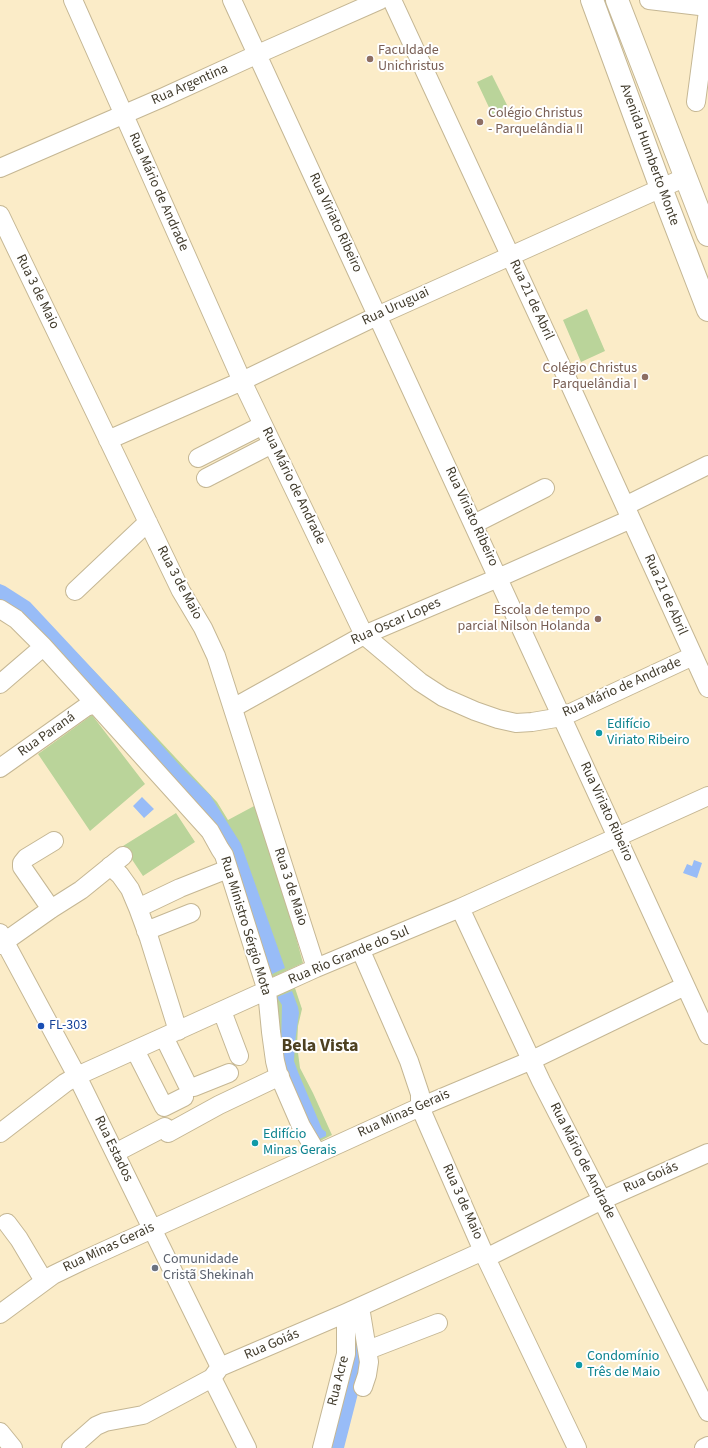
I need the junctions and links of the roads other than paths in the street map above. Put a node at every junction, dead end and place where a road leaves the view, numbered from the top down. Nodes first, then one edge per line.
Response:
1 (73, 0) edge
2 (232, 0) edge
3 (380, 0) edge
4 (392, 0) edge
5 (592, 0) edge
6 (617, 0) edge
7 (649, 0) edge
8 (708, 7) edge
9 (708, 11) edge
10 (258, 54) junction
11 (696, 102) dead end
12 (124, 114) junction
13 (0, 168) edge
14 (686, 177) junction
15 (661, 188) junction
16 (0, 214) edge
17 (708, 235) edge
18 (511, 256) junction
19 (708, 310) edge
20 (377, 316) junction
21 (242, 381) junction
22 (263, 425) junction
23 (108, 440) junction
24 (272, 444) junction
25 (198, 458) dead end
26 (708, 465) edge
27 (206, 478) dead end
28 (545, 488) dead end
29 (628, 512) junction
30 (148, 522) junction
31 (474, 524) junction
32 (498, 578) junction
33 (75, 591) dead end
34 (0, 609) edge
35 (364, 635) junction
36 (43, 647) junction
37 (693, 656) junction
38 (0, 684) edge
39 (708, 688) edge
40 (95, 704) junction
41 (233, 708) junction
42 (562, 716) junction
43 (0, 768) edge
44 (708, 796) edge
45 (618, 837) junction
46 (54, 841) dead end
47 (228, 869) junction
48 (138, 908) junction
49 (460, 908) junction
50 (51, 909) junction
51 (191, 913) dead end
52 (146, 931) junction
53 (2, 940) edge
54 (361, 951) junction
55 (316, 968) junction
56 (685, 986) junction
57 (268, 990) junction
58 (222, 1011) junction
59 (171, 1034) junction
60 (708, 1035) edge
61 (135, 1050) junction
62 (239, 1056) dead end
63 (532, 1060) junction
64 (229, 1073) dead end
65 (77, 1076) junction
66 (280, 1076) junction
67 (184, 1097) dead end
68 (420, 1107) junction
69 (0, 1133) edge
70 (115, 1153) junction
71 (317, 1153) junction
72 (708, 1153) edge
73 (602, 1200) junction
74 (7, 1223) dead end
75 (152, 1228) junction
76 (485, 1254) junction
77 (44, 1281) junction
78 (353, 1310) junction
79 (0, 1314) edge
80 (438, 1323) dead end
81 (368, 1350) junction
82 (216, 1373) junction
83 (363, 1387) dead end
84 (708, 1412) edge
85 (0, 1432) edge
86 (89, 1442) edge
87 (708, 1446) edge
88 (12, 1448) edge
89 (71, 1448) edge
90 (247, 1448) edge
91 (322, 1448) edge
92 (577, 1448) edge
93 (704, 1448) edge

1 - 12 street, Rua Mário de Andrade
2 - 10 street, Rua Viriato Ribeiro
3 - 10 street, Rua Argentina
4 - 18 street, Rua 21 de Abril
5 - 15 main road, Avenida Humberto Monte
6 - 14 main road, Avenida Humberto Monte
7 - 8 street
9 - 11 street
10 - 12 street, Rua Argentina
10 - 20 street, Rua Viriato Ribeiro
12 - 13 street, Rua Argentina
12 - 21 street, Rua Mário de Andrade
14 - 15 street, Rua Uruguai
14 - 17 main road, Avenida Humberto Monte
15 - 18 street, Rua Uruguai
15 - 19 main road, Avenida Humberto Monte
16 - 23 street, Rua 3 de Maio
18 - 20 street, Rua Uruguai
18 - 29 street, Rua 21 de Abril
20 - 21 street, Rua Uruguai
20 - 31 street, Rua Viriato Ribeiro
21 - 22 street, Rua Mário de Andrade
21 - 23 street, Rua Uruguai
22 - 24 street, Rua Mário de Andrade
22 - 25 street
23 - 30 street, Rua 3 de Maio
24 - 27 street
24 - 35 street, Rua Mário de Andrade
26 - 29 street, Rua Oscar Lopes
28 - 31 street
29 - 32 street, Rua Oscar Lopes
29 - 37 street, Rua 21 de Abril
30 - 33 street
30 - 41 street, Rua 3 de Maio
31 - 32 street, Rua Viriato Ribeiro
32 - 35 street, Rua Oscar Lopes
32 - 42 street, Rua Viriato Ribeiro
34 - 36 street, Rua Ministro Sérgio Mota
35 - 41 street, Rua Oscar Lopes
35 - 42 street, Rua Mário de Andrade
36 - 38 street
36 - 40 street, Rua Ministro Sérgio Mota
37 - 39 street, Rua 21 de Abril
37 - 42 street, Rua Mário de Andrade
40 - 43 street, Rua Paraná
40 - 47 street, Rua Ministro Sérgio Mota
41 - 55 street, Rua 3 de Maio
42 - 45 street, Rua Viriato Ribeiro
44 - 45 street, Rua Rio Grande do Sul
45 - 49 street, Rua Rio Grande do Sul
45 - 56 street, Rua Viriato Ribeiro
46 - 50 street
47 - 48 street
47 - 57 street, Rua Ministro Sérgio Mota
48 - 50 street
48 - 52 street
49 - 54 street, Rua Rio Grande do Sul
49 - 63 street, Rua Mário de Andrade
50 - 53 street
51 - 52 street
52 - 59 street
53 - 65 street, Rua Estados
54 - 55 street, Rua Rio Grande do Sul
54 - 68 street, Rua 3 de Maio
55 - 57 street, Rua Rio Grande do Sul
56 - 60 street, Rua Viriato Ribeiro
56 - 63 street, Rua Minas Gerais
57 - 58 street, Rua Rio Grande do Sul
57 - 66 street, Rua Ministro Sérgio Mota
58 - 59 street, Rua Rio Grande do Sul
58 - 62 street
59 - 61 street, Rua Rio Grande do Sul
59 - 64 street
61 - 65 street, Rua Rio Grande do Sul
61 - 67 street
63 - 68 street, Rua Minas Gerais
63 - 73 street, Rua Mário de Andrade
65 - 69 street, Rua Rio Grande do Sul
65 - 70 street, Rua Estados
66 - 70 street
66 - 71 street, Rua Ministro Sérgio Mota
68 - 71 street, Rua Minas Gerais
68 - 76 street, Rua 3 de Maio
70 - 75 street, Rua Estados
71 - 75 street, Rua Minas Gerais
72 - 73 street, Rua Goiás
73 - 76 street, Rua Goiás
73 - 84 street, Rua Mário de Andrade
74 - 77 street
75 - 77 street, Rua Minas Gerais
75 - 82 street, Rua Estados
76 - 78 street, Rua Goiás
76 - 92 street, Rua 3 de Maio
77 - 79 street, Rua Minas Gerais
78 - 81 street
78 - 82 street, Rua Goiás
78 - 91 street, Rua Acre
80 - 81 street
81 - 83 street
82 - 86 street, Rua Goiás
82 - 90 street, Rua Estados
85 - 88 street
86 - 89 street, Rua Goiás
87 - 93 street

